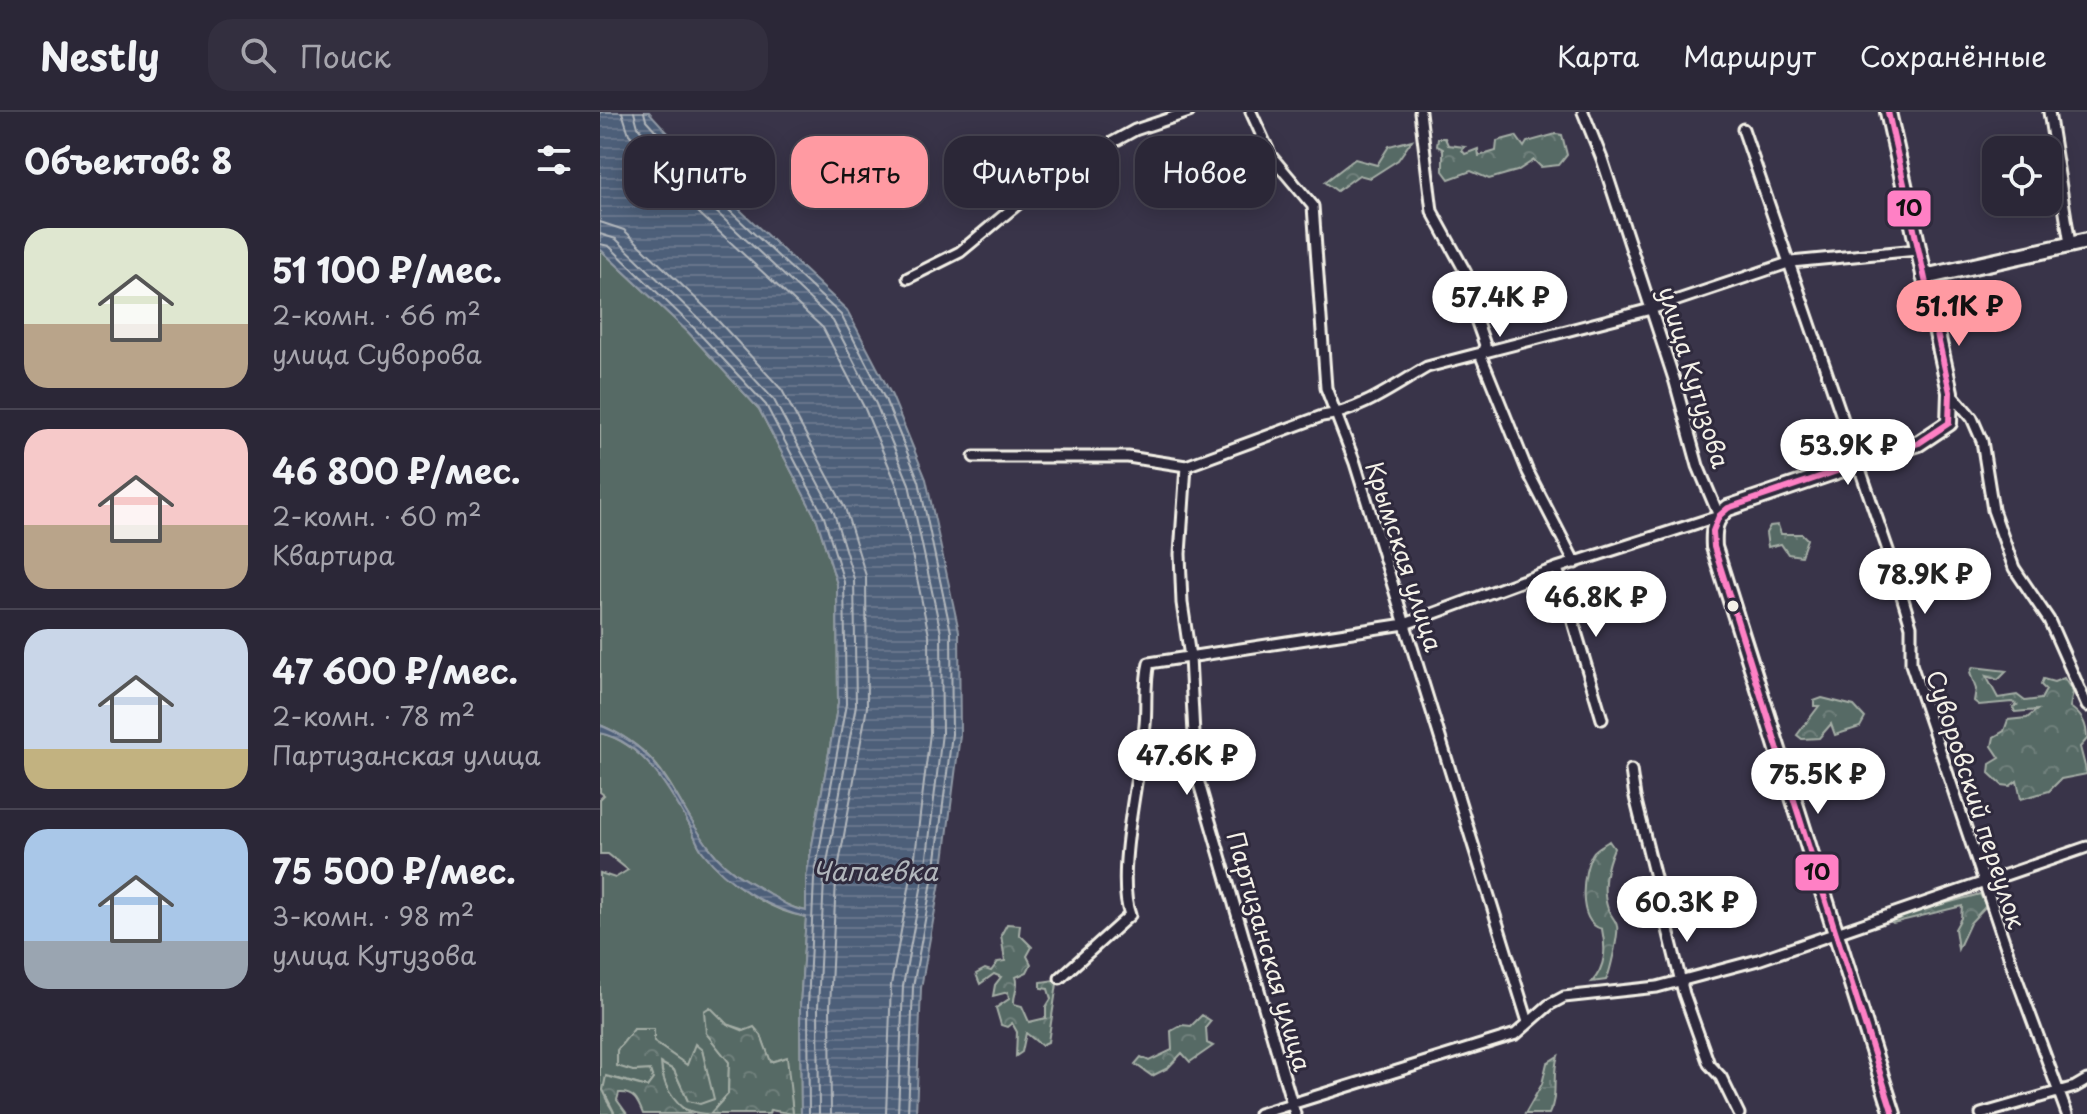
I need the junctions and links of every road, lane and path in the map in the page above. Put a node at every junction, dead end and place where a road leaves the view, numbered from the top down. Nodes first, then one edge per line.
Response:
1 (1189, 112) edge
2 (1251, 112) edge
3 (1420, 112) edge
4 (1583, 112) edge
5 (1888, 112) edge
6 (2049, 112) edge
7 (1743, 129) dead end
8 (2087, 241) edge
9 (2070, 244) junction
10 (1917, 250) junction
11 (1791, 262) junction
12 (1924, 277) junction
13 (908, 278) dead end
14 (1651, 309) junction
15 (1481, 356) junction
16 (1950, 392) junction
17 (1336, 414) junction
18 (974, 457) dead end
19 (1859, 463) junction
20 (1186, 466) junction
21 (1719, 516) junction
22 (1575, 563) junction
23 (1557, 568) junction
24 (1405, 624) junction
25 (1190, 657) junction
26 (2087, 706) edge
27 (1602, 719) dead end
28 (1631, 770) dead end
29 (2087, 847) edge
30 (1984, 884) junction
31 (1835, 935) junction
32 (1060, 978) dead end
33 (1681, 982) junction
34 (1528, 1022) junction
35 (2087, 1080) edge
36 (2059, 1091) junction
37 (1292, 1103) junction
38 (1259, 1114) edge
39 (1295, 1114) edge
40 (1739, 1114) edge
41 (1893, 1114) edge
42 (1981, 1114) edge
43 (2067, 1114) edge

1 - 13 street
2 - 17 street, Крымская улица
3 - 15 street
4 - 14 street, улица Кутузова
5 - 10 street
6 - 9 street
7 - 11 street, Суворовский переулок
8 - 9 street
9 - 12 street
10 - 11 street
10 - 12 street
11 - 14 street
11 - 19 street, Суворовский переулок
12 - 16 street
14 - 15 street
14 - 21 street, улица Кутузова
15 - 17 street
15 - 22 street
16 - 19 street
16 - 26 street
17 - 20 street
17 - 24 street, Крымская улица
18 - 20 street
19 - 21 street
19 - 30 street, Суворовский переулок
20 - 25 street, Партизанская улица
21 - 22 street
21 - 31 street, улица Кутузова
22 - 23 street
23 - 24 street
23 - 27 street
24 - 25 street
24 - 34 street, Крымская улица
25 - 32 street
25 - 37 street, Партизанская улица
28 - 33 street
29 - 30 street
30 - 31 street
30 - 36 street, Суворовский переулок
31 - 33 street
31 - 41 street, улица Кутузова
33 - 34 street
33 - 40 street
34 - 37 street
35 - 36 street
36 - 42 street
36 - 43 street, Суворовский переулок
37 - 38 street
37 - 39 street, Партизанская улица

